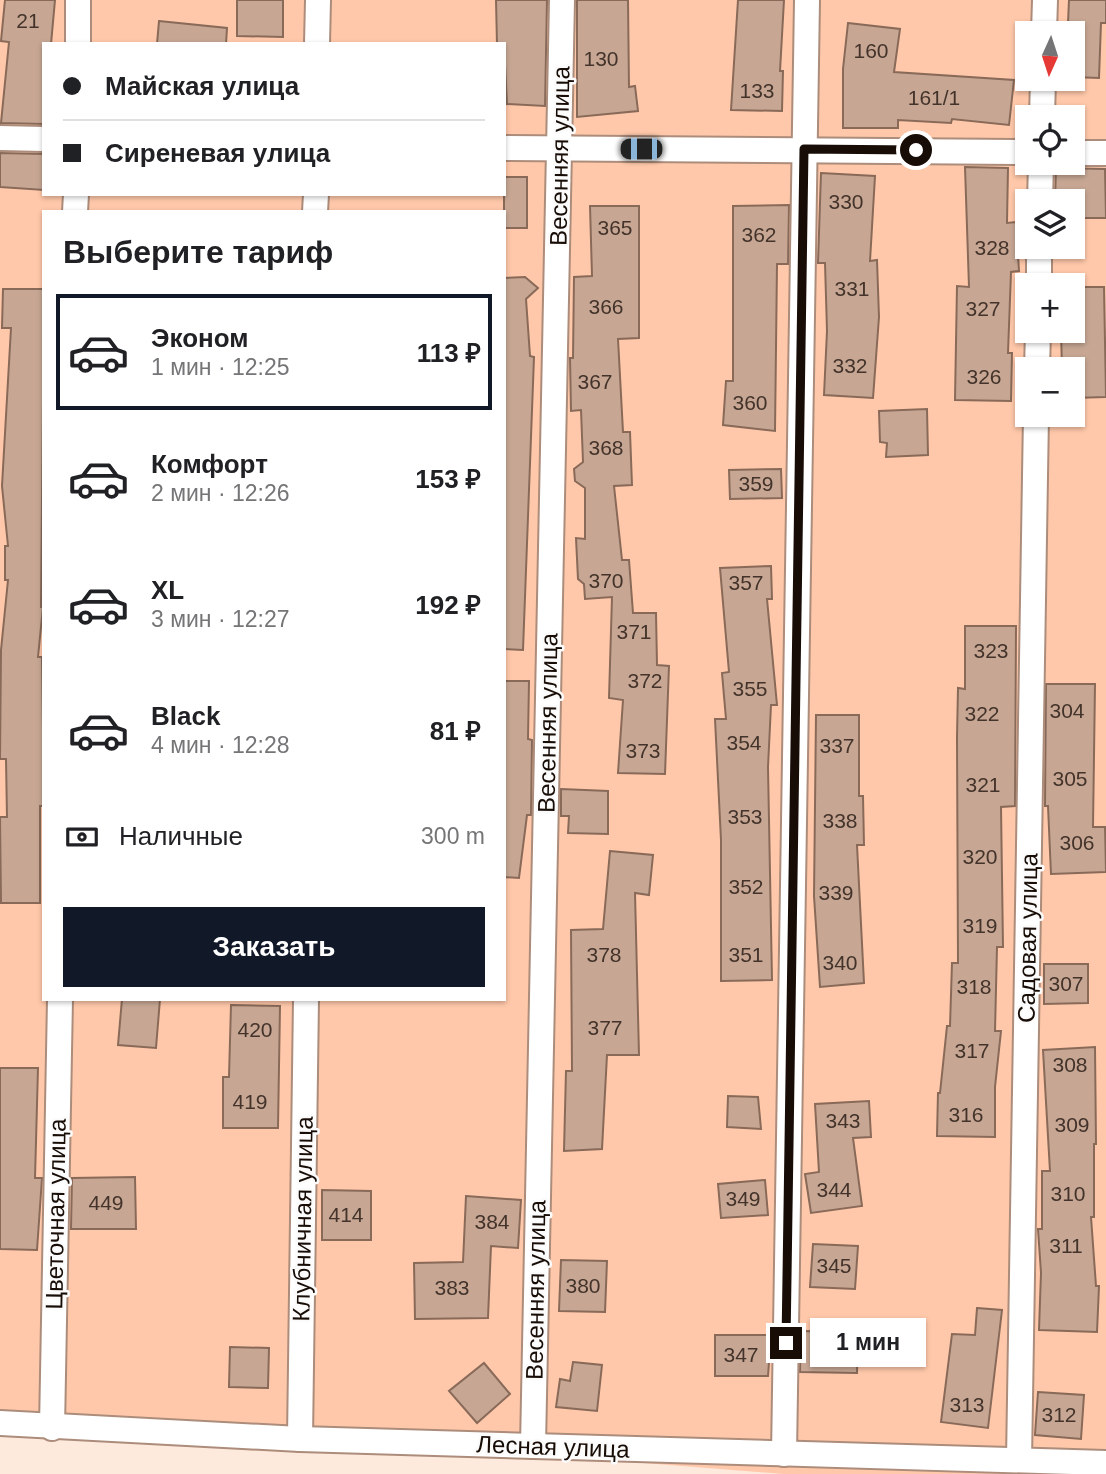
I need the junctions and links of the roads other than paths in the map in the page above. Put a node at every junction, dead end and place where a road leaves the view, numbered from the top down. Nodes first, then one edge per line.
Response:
1 (78, 0) edge
2 (318, 0) edge
3 (562, 0) edge
4 (807, 0) edge
5 (1045, 0) edge
6 (1044, 21) edge
7 (78, 42) edge
8 (317, 42) edge
9 (0, 138) edge
10 (42, 139) edge
11 (506, 148) edge
12 (560, 148) junction
13 (804, 149) junction
14 (1015, 152) edge
15 (1085, 153) edge
16 (1106, 153) edge
17 (1037, 427) edge
18 (60, 1001) edge
19 (306, 1001) edge
20 (0, 1423) edge
21 (52, 1428) junction
22 (300, 1439) junction
23 (533, 1446) junction
24 (784, 1454) junction
25 (1019, 1461) junction
26 (1106, 1463) edge

1 - 7 street
2 - 8 street
3 - 12 street, Весенняя улица
4 - 13 street
5 - 6 street
9 - 10 street
11 - 12 street
12 - 13 street
12 - 23 street, Весенняя улица
13 - 14 street
13 - 24 street
15 - 16 street
17 - 25 street, Садовая улица
18 - 21 street, Цветочная улица
19 - 22 street, Клубничная улица
20 - 21 street, Лесная улица
21 - 22 street, Лесная улица
22 - 23 street, Лесная улица
23 - 24 street, Лесная улица
24 - 25 street, Лесная улица
25 - 26 street, Лесная улица

